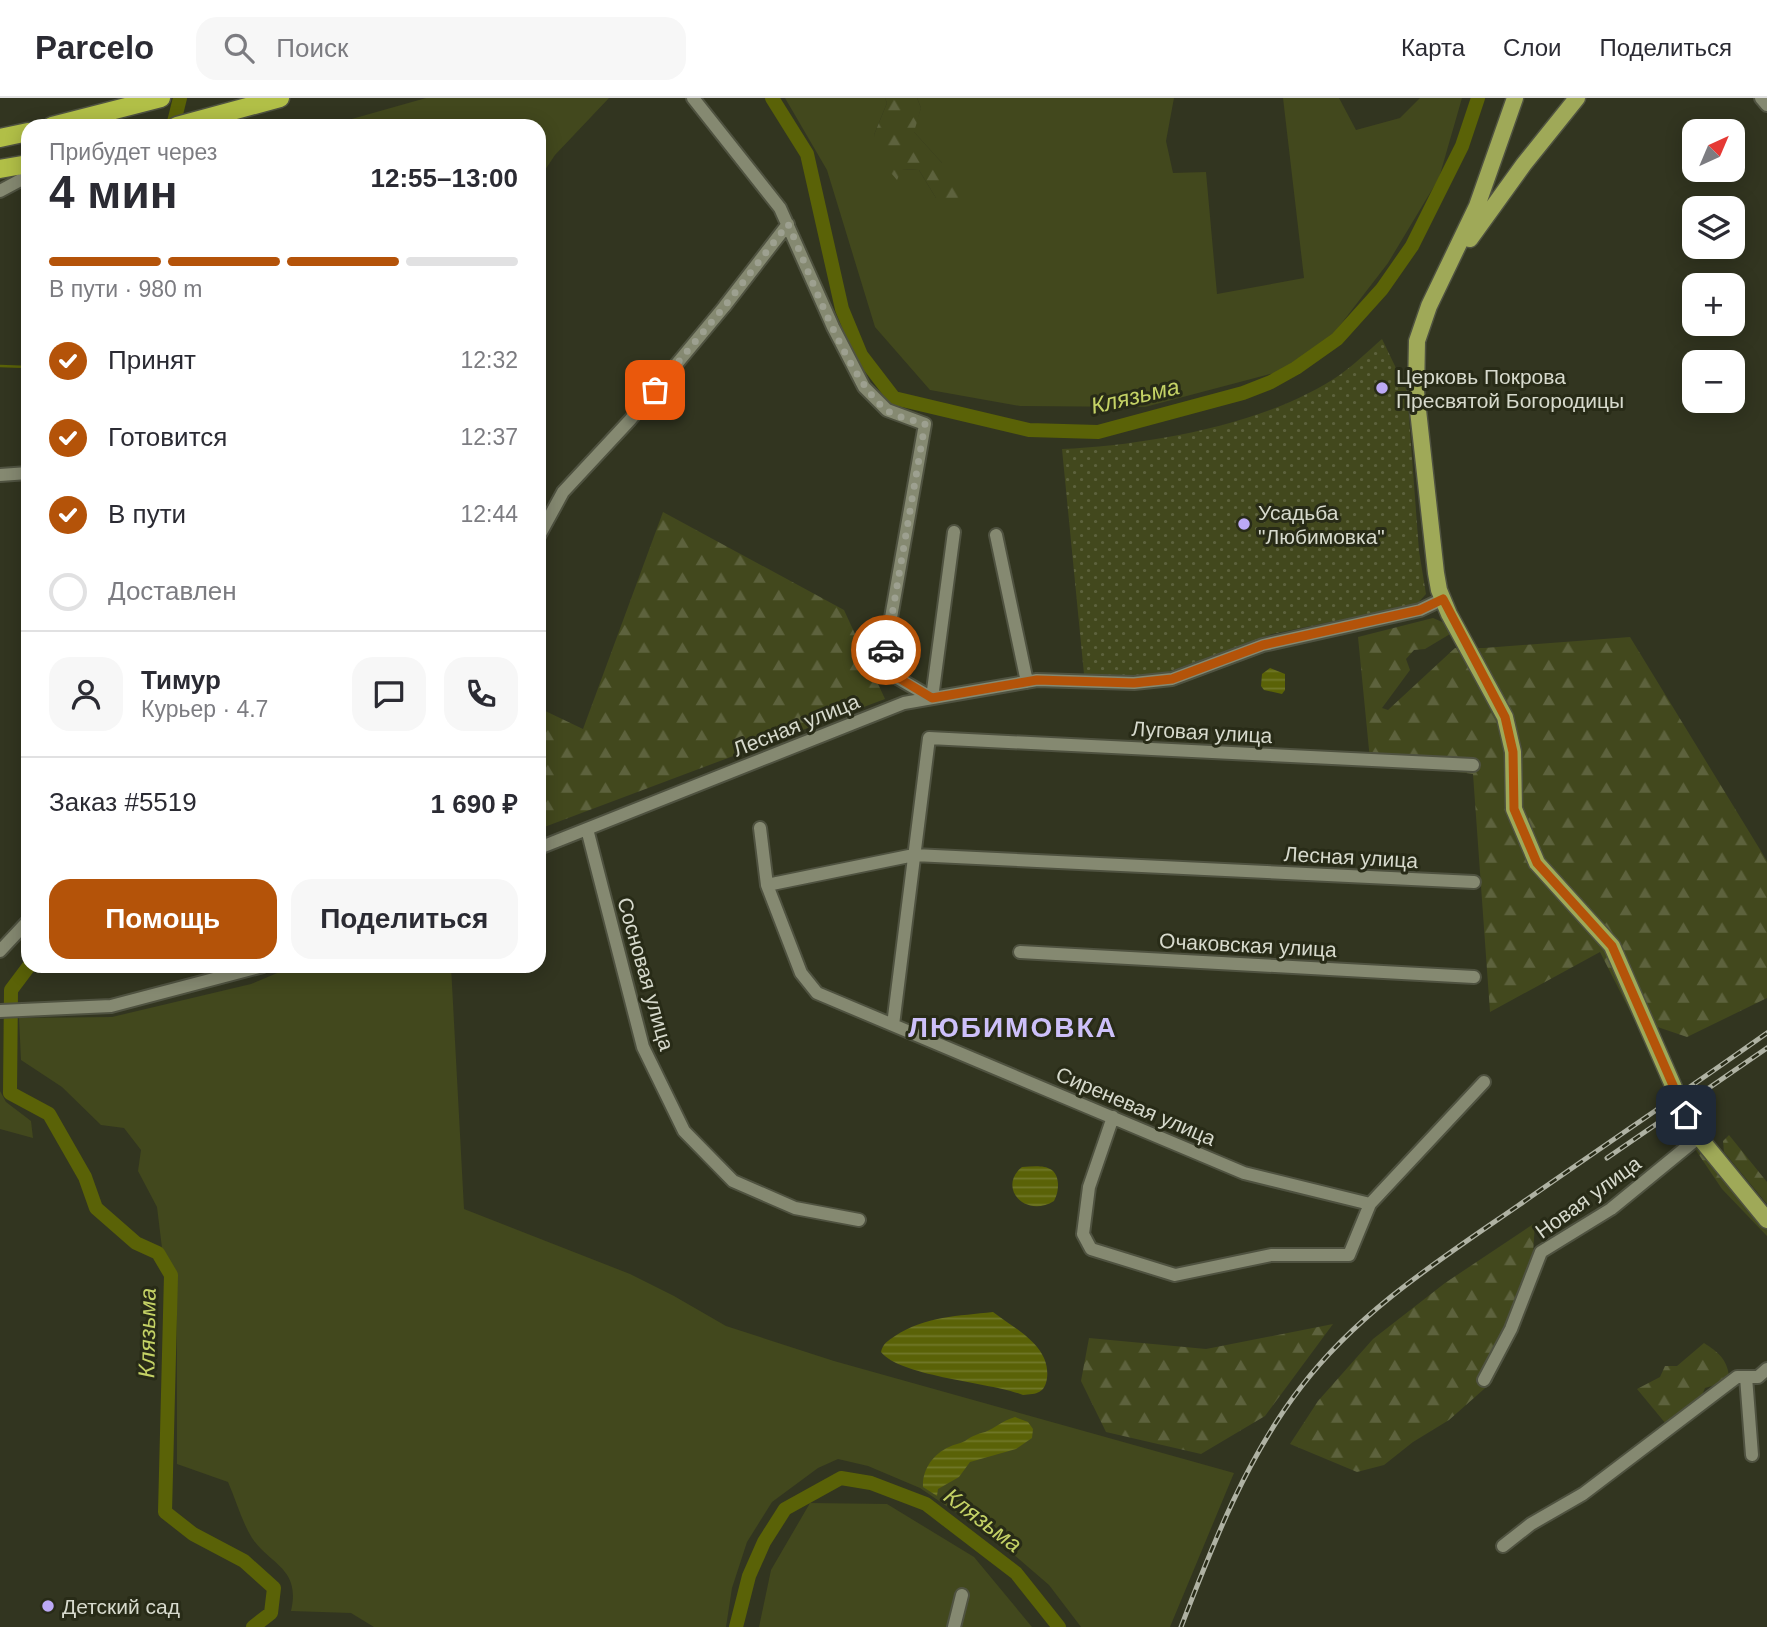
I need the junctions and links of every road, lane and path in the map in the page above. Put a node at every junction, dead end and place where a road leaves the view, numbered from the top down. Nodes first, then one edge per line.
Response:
1 (280, 98) edge
2 (694, 98) edge
3 (1515, 98) edge
4 (1577, 98) edge
5 (1761, 98) edge
6 (157, 99) edge
7 (1767, 105) edge
8 (79, 119) edge
9 (204, 119) edge
10 (21, 134) edge
11 (0, 138) edge
12 (21, 165) edge
13 (0, 169) edge
14 (21, 180) edge
15 (0, 191) edge
16 (788, 224) junction
17 (1441, 282) junction
18 (21, 473) edge
19 (0, 475) edge
20 (546, 523) edge
21 (954, 532) dead end
22 (996, 535) dead end
23 (1443, 599) junction
24 (1027, 682) junction
25 (932, 698) junction
26 (1473, 765) dead end
27 (760, 828) dead end
28 (587, 829) junction
29 (546, 845) edge
30 (914, 855) junction
31 (1474, 882) dead end
32 (767, 885) junction
33 (21, 928) edge
34 (0, 951) edge
35 (1020, 952) dead end
36 (236, 973) edge
37 (1474, 977) dead end
38 (0, 1011) edge
39 (893, 1025) junction
40 (1484, 1082) dead end
41 (1113, 1118) junction
42 (1699, 1136) junction
43 (1370, 1204) junction
44 (859, 1220) dead end
45 (1767, 1220) edge
46 (1767, 1369) edge
47 (1746, 1377) junction
48 (1484, 1380) dead end
49 (1752, 1455) dead end
50 (1503, 1546) dead end
51 (962, 1595) dead end
52 (954, 1627) edge

1 - 9 highway
2 - 16 street
3 - 17 main road
4 - 17 main road
5 - 7 street
6 - 8 highway
10 - 11 highway
12 - 13 highway
14 - 15 street
16 - 20 street
16 - 25 street
17 - 23 main road
18 - 19 street
21 - 25 street
22 - 24 street
23 - 24 street, Лесная улица
23 - 42 main road
24 - 25 street, Лесная улица
25 - 28 street, Лесная улица
26 - 30 street, Луговая улица
27 - 32 street, Сиреневая улица
28 - 29 street, Лесная улица
28 - 44 street, Сосновая улица
30 - 31 street, Лесная улица
30 - 32 street, Лесная улица
30 - 39 street
32 - 39 street, Сиреневая улица
33 - 34 street
35 - 37 street, Очаковская улица
36 - 38 street
39 - 41 street, Сиреневая улица
40 - 43 street
41 - 43 street, Сиреневая улица
41 - 43 street
42 - 45 main road
42 - 48 street, Новая улица
46 - 47 street
47 - 49 street
47 - 50 street
51 - 52 street

